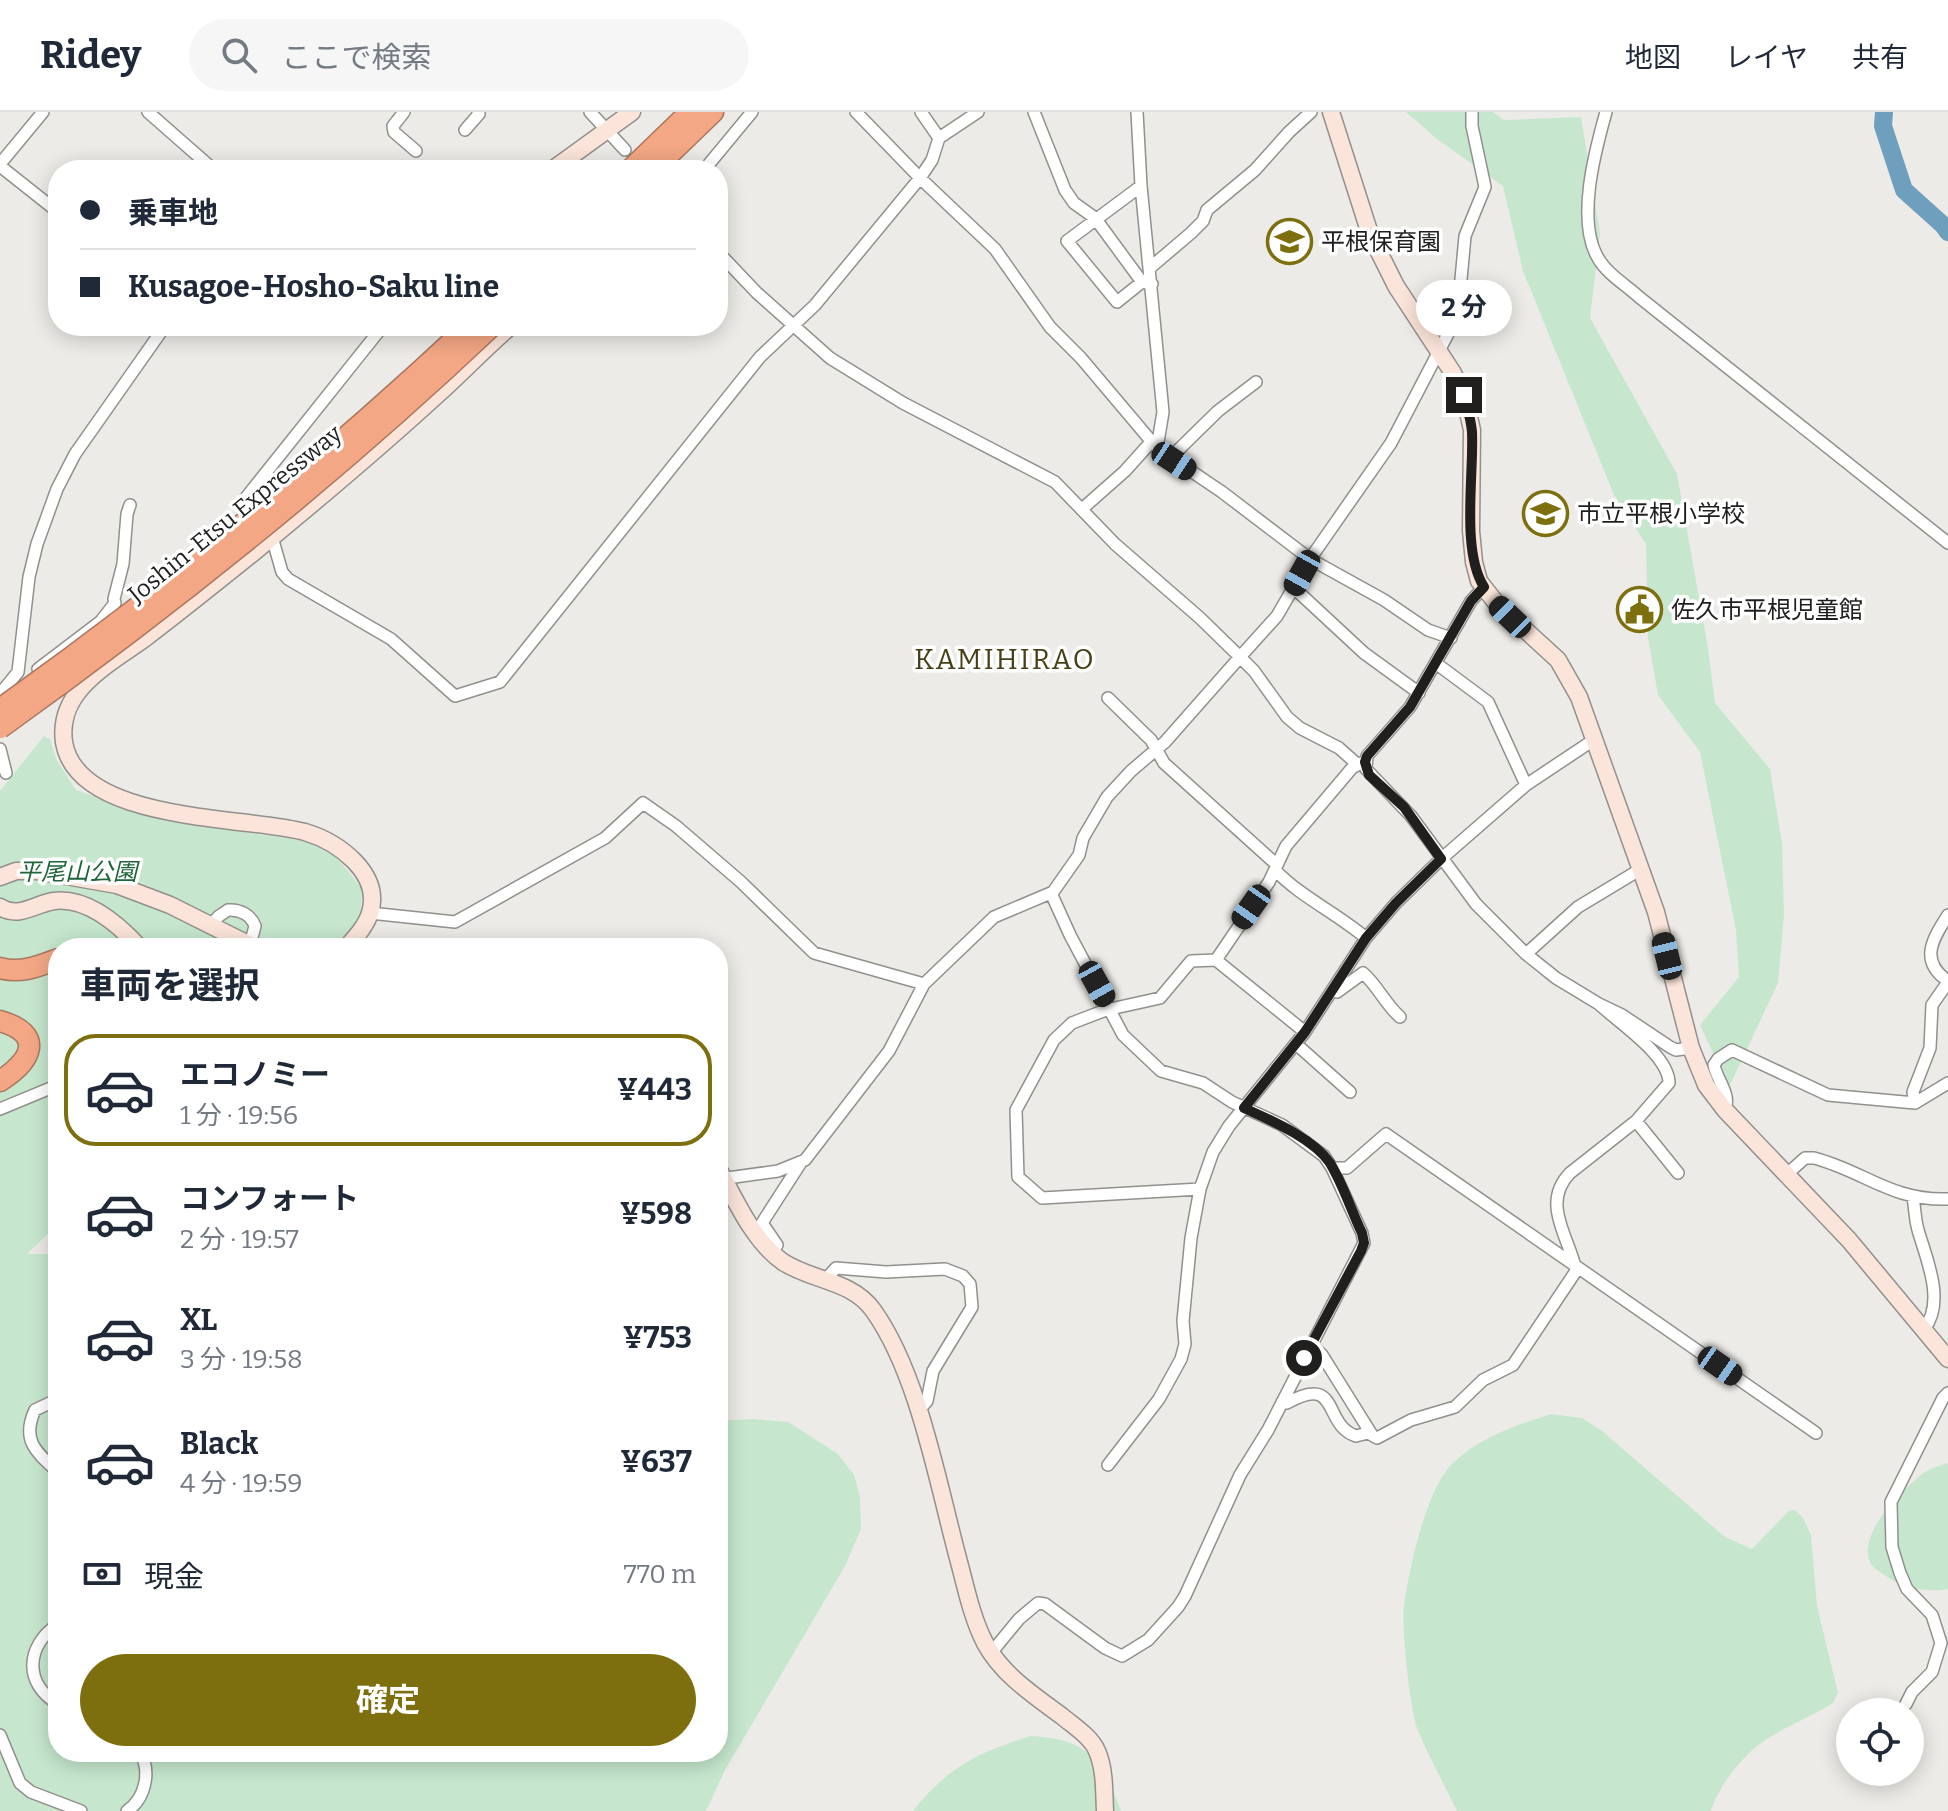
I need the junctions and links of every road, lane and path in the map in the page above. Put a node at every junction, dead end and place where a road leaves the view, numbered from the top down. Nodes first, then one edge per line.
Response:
1 (43, 112) edge
2 (148, 112) edge
3 (404, 112) edge
4 (478, 112) edge
5 (590, 112) edge
6 (632, 112) edge
7 (690, 112) edge
8 (713, 112) edge
9 (752, 112) edge
10 (856, 112) edge
11 (921, 112) edge
12 (978, 112) edge
13 (1034, 112) edge
14 (1137, 112) edge
15 (1311, 112) edge
16 (1331, 112) edge
17 (1472, 112) edge
18 (1606, 112) edge
19 (465, 130) dead end
20 (608, 132) junction
21 (939, 138) junction
22 (416, 151) dead end
23 (203, 160) edge
24 (567, 160) edge
25 (628, 160) edge
26 (663, 160) edge
27 (712, 160) edge
28 (0, 165) edge
29 (920, 178) junction
30 (1141, 186) junction
31 (48, 204) edge
32 (1095, 218) junction
33 (728, 262) edge
34 (1151, 267) junction
35 (1147, 283) junction
36 (795, 327) junction
37 (158, 336) edge
38 (375, 336) edge
39 (458, 336) edge
40 (481, 336) edge
41 (500, 336) edge
42 (1439, 354) junction
43 (1256, 382) dead end
44 (1154, 445) junction
45 (1170, 458) junction
46 (130, 505) dead end
47 (1082, 509) junction
48 (272, 537) junction
49 (1948, 543) edge
50 (1310, 559) junction
51 (1484, 587) junction
52 (1294, 588) junction
53 (1451, 638) junction
54 (1240, 657) junction
55 (1437, 664) junction
56 (1419, 693) junction
57 (0, 696) edge
58 (1108, 698) dead end
59 (0, 709) edge
60 (0, 728) edge
61 (1595, 739) junction
62 (0, 749) edge
63 (1156, 749) junction
64 (1361, 763) junction
65 (6, 773) dead end
66 (1526, 785) junction
67 (1441, 859) junction
68 (1275, 867) junction
69 (1641, 869) junction
70 (1, 875) edge
71 (1051, 893) junction
72 (0, 907) edge
73 (370, 913) junction
74 (1948, 915) edge
75 (211, 925) junction
76 (129, 938) edge
77 (237, 938) edge
78 (254, 938) edge
79 (355, 938) edge
80 (1366, 938) junction
81 (1526, 954) junction
82 (1216, 960) junction
83 (48, 962) edge
84 (0, 968) edge
85 (1948, 982) edge
86 (924, 984) junction
87 (1332, 994) junction
88 (1599, 1004) junction
89 (1111, 1009) junction
90 (1400, 1017) dead end
91 (0, 1021) edge
92 (1305, 1032) junction
93 (1296, 1044) junction
94 (1691, 1048) junction
95 (0, 1081) edge
96 (1948, 1083) edge
97 (48, 1089) edge
98 (1350, 1092) dead end
99 (1915, 1103) junction
100 (1244, 1108) junction
101 (0, 1109) edge
102 (1725, 1110) junction
103 (1636, 1121) junction
104 (800, 1164) junction
105 (1332, 1168) junction
106 (1678, 1173) dead end
107 (728, 1174) edge
108 (1787, 1174) junction
109 (728, 1188) edge
110 (1200, 1189) junction
111 (1913, 1198) junction
112 (1948, 1199) edge
113 (772, 1252) junction
114 (1575, 1265) junction
115 (826, 1279) junction
116 (1924, 1329) junction
117 (1311, 1344) junction
118 (1948, 1359) edge
119 (1948, 1393) edge
120 (1282, 1402) junction
121 (48, 1404) edge
122 (918, 1411) junction
123 (1816, 1433) dead end
124 (1372, 1435) junction
125 (48, 1461) edge
126 (1108, 1465) dead end
127 (48, 1633) edge
128 (991, 1653) junction
129 (48, 1695) edge
130 (1909, 1698) edge
131 (0, 1736) edge
132 (143, 1762) edge
133 (81, 1811) edge
134 (127, 1811) edge
135 (1105, 1811) edge

1 - 28 street
2 - 23 street
3 - 22 street
4 - 19 street
5 - 20 street
6 - 20 street
7 - 25 highway
8 - 26 highway
9 - 27 street
10 - 29 street
11 - 21 street
12 - 21 street
13 - 32 street
14 - 30 street
15 - 34 street
16 - 42 street
17 - 42 street
18 - 49 street
20 - 24 street
20 - 25 street
21 - 29 street
28 - 31 street
29 - 36 street
29 - 44 street
30 - 32 street
30 - 34 street
32 - 35 street
32 - 35 street
33 - 36 street
34 - 35 street
35 - 44 street
36 - 47 street
36 - 48 street
37 - 57 street
38 - 48 street
39 - 59 highway, Joshin-Etsu Expressway, bridge
40 - 60 highway, Joshin-Etsu Expressway, bridge
41 - 48 street
42 - 50 street
42 - 51 street
43 - 45 street
44 - 45 street
44 - 47 street
45 - 50 street
46 - 57 street
47 - 54 street
48 - 73 street
50 - 52 street
50 - 53 street
51 - 53 street
51 - 61 street
52 - 54 street
52 - 56 street
53 - 55 street
54 - 63 street
54 - 64 street
55 - 56 street
55 - 66 street
56 - 64 street
58 - 63 street
61 - 66 street
61 - 69 street
62 - 65 street
63 - 68 street
63 - 71 street
64 - 67 street
64 - 68 street
66 - 67 street
67 - 80 street
67 - 81 street
68 - 80 street
68 - 82 street
69 - 81 street
69 - 94 street
70 - 75 street
71 - 86 street
71 - 89 street
72 - 76 street
73 - 79 street
73 - 86 street
74 - 85 street
75 - 77 street
75 - 78 street
80 - 87 street
81 - 88 street
82 - 89 street
82 - 92 street
83 - 84 highway
85 - 99 street
86 - 104 street
87 - 90 street
87 - 92 street
88 - 94 street
88 - 103 street
89 - 100 street
89 - 110 street
91 - 95 highway
92 - 93 street
93 - 98 street
93 - 100 street
94 - 102 street
96 - 99 street
97 - 101 street
99 - 102 street
100 - 105 street
100 - 110 street
102 - 108 street
103 - 106 street
103 - 114 street
104 - 107 street
104 - 113 street
105 - 114 street
105 - 117 street
108 - 111 street
108 - 116 street
109 - 113 street
110 - 126 street
111 - 112 street
111 - 116 street
113 - 115 street
114 - 123 street
114 - 124 street
115 - 122 street
115 - 122 street
116 - 118 street
117 - 120 street
117 - 124 street
119 - 130 street
120 - 124 street
120 - 128 street
121 - 125 street
122 - 128 street
127 - 129 street
128 - 135 street
131 - 133 street
132 - 134 street

